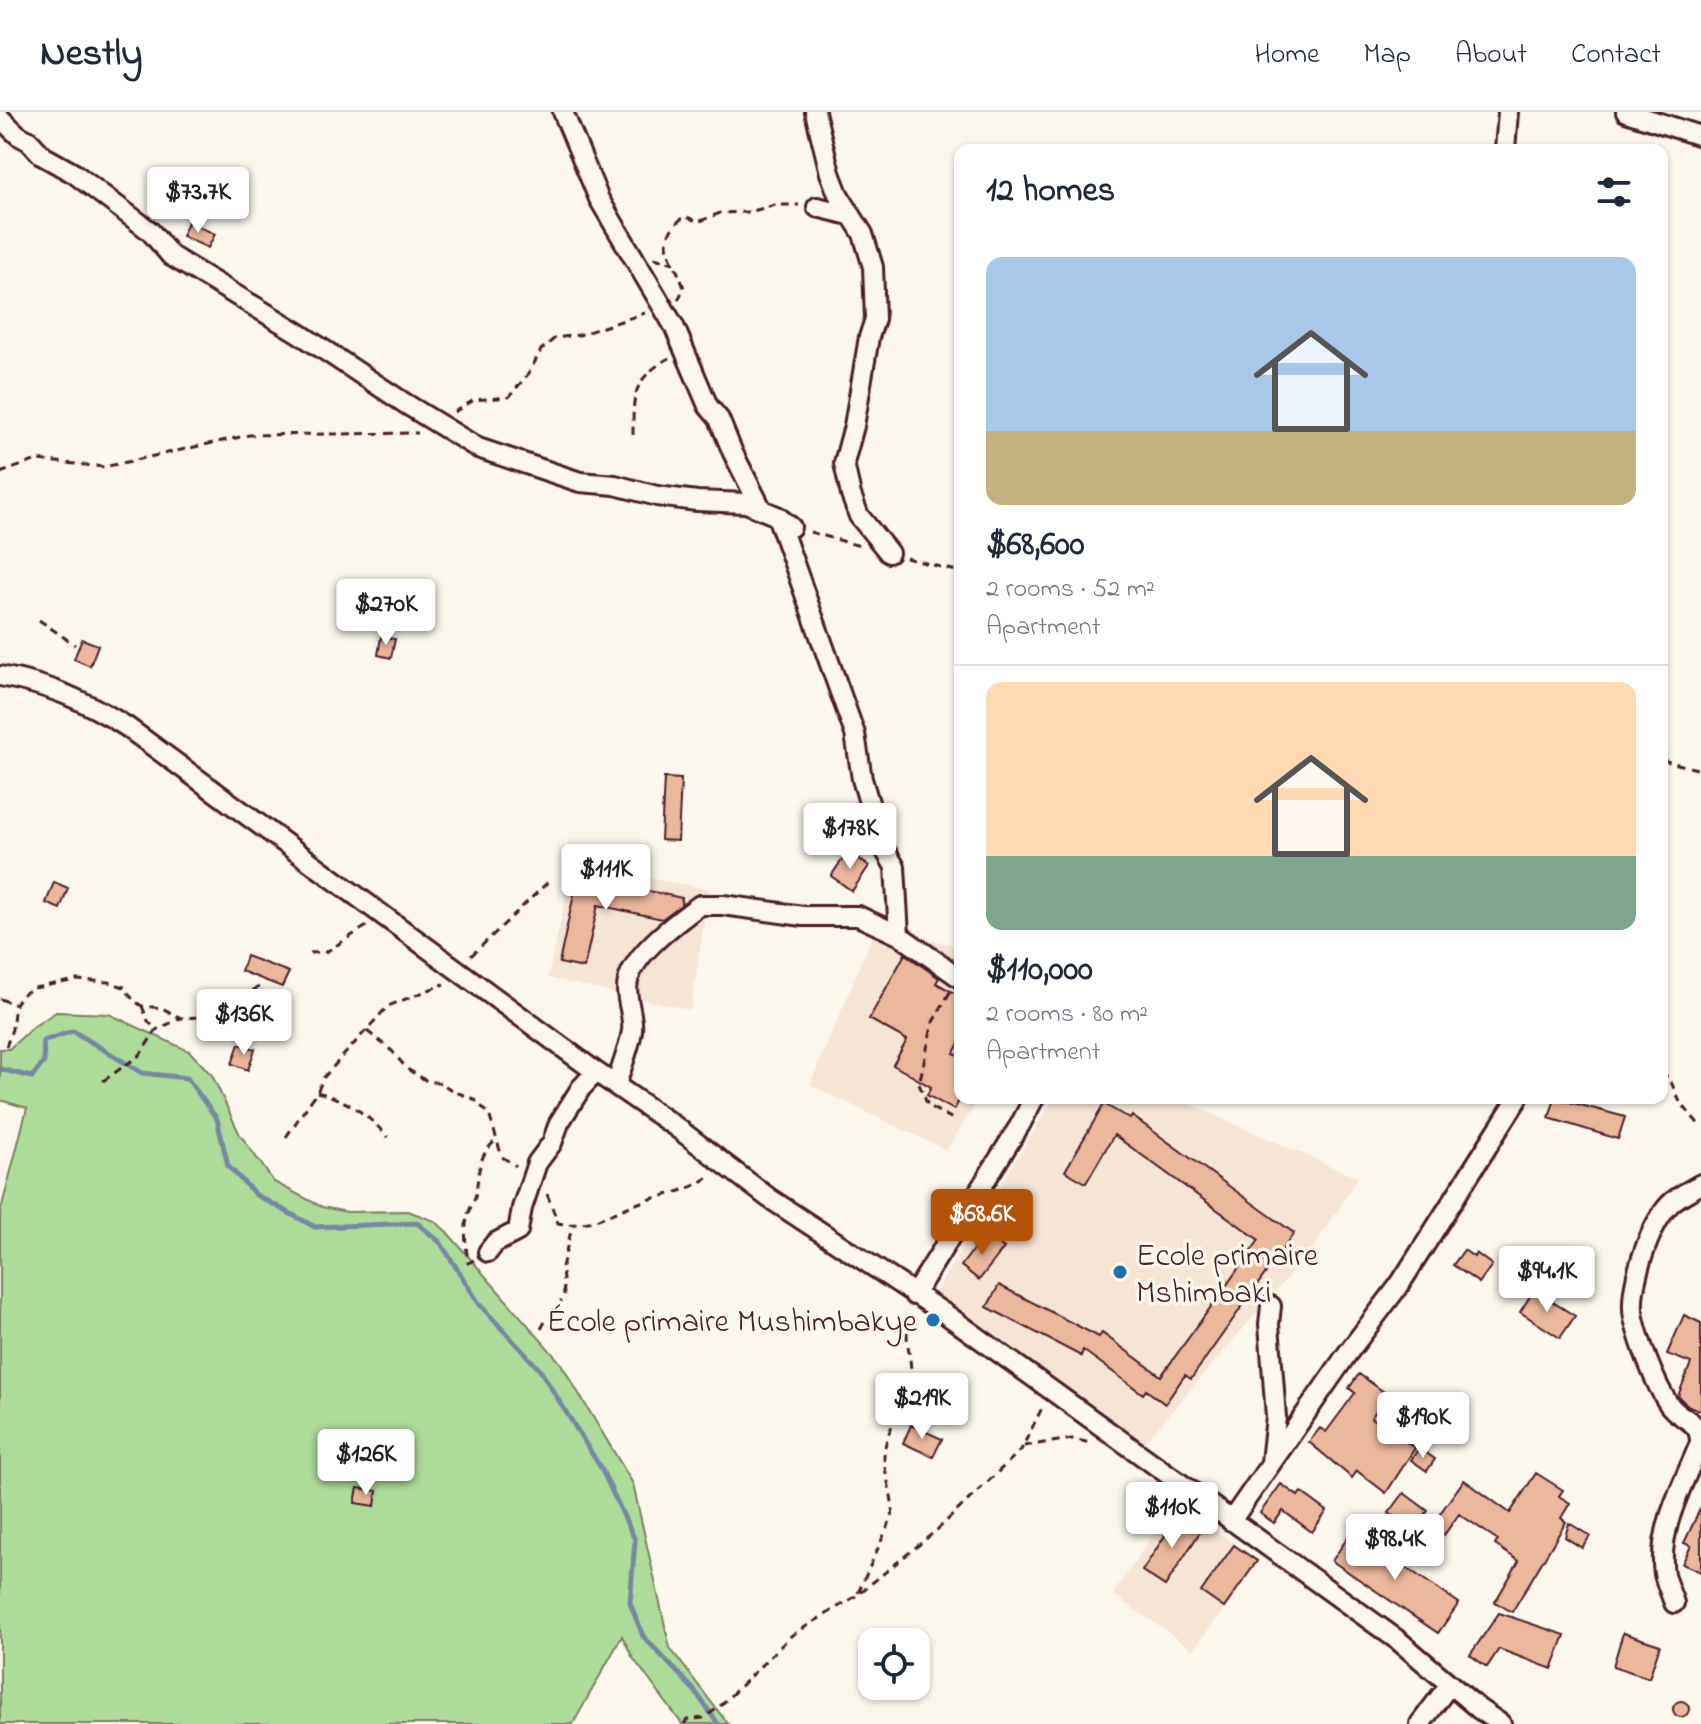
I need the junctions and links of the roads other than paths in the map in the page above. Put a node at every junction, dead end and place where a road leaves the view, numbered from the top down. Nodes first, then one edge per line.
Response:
1 (563, 112) edge
2 (815, 112) edge
3 (1508, 112) edge
4 (1626, 112) edge
5 (0, 118) edge
6 (1701, 136) edge
7 (1505, 144) edge
8 (817, 207) road end
9 (850, 215) junction
10 (777, 518) junction
11 (889, 553) dead end
12 (0, 676) edge
13 (899, 935) junction
14 (954, 974) edge
15 (596, 1072) junction
16 (616, 1085) junction
17 (1031, 1104) edge
18 (1514, 1104) edge
19 (1701, 1184) edge
20 (488, 1252) dead end
21 (917, 1296) junction
22 (1271, 1306) dead end
23 (1271, 1464) junction
24 (1231, 1521) junction
25 (1674, 1603) dead end
26 (1450, 1684) junction
27 (1420, 1724) edge
28 (1501, 1724) edge

1 - 10 street
2 - 9 street
3 - 7 street
4 - 6 street
5 - 10 street
8 - 9 street
9 - 11 street
10 - 13 street
12 - 15 street
13 - 14 street
13 - 16 street
15 - 16 street
15 - 20 street
16 - 21 street
17 - 21 street
18 - 23 street
19 - 25 street
21 - 24 street
22 - 23 street
23 - 24 street
24 - 26 street
26 - 27 street
26 - 28 street

